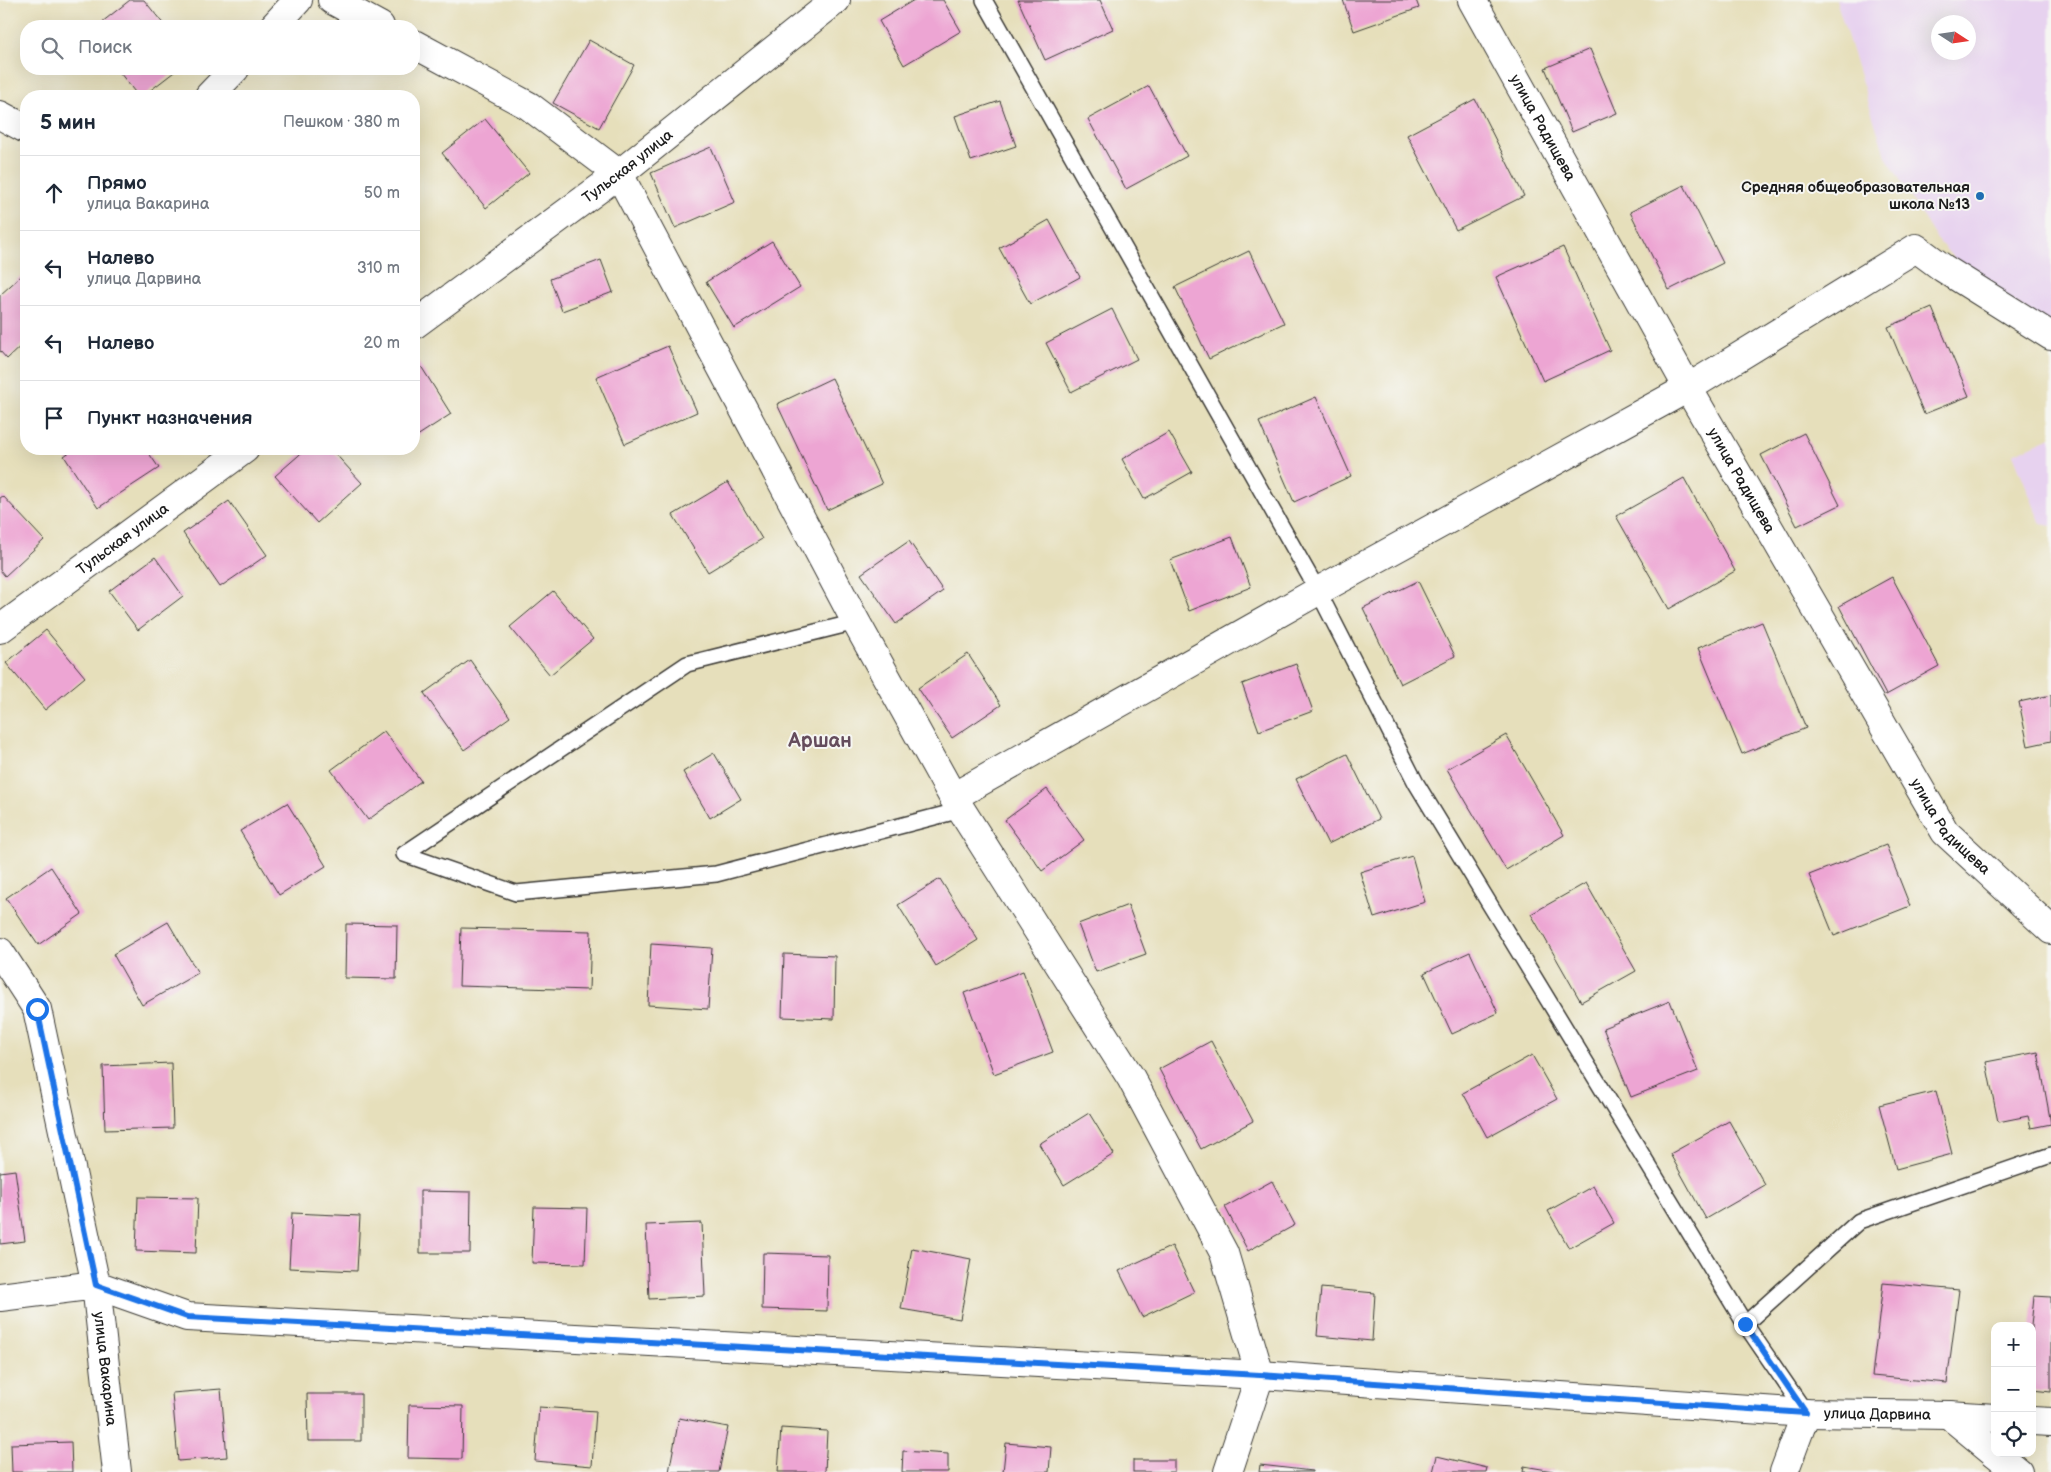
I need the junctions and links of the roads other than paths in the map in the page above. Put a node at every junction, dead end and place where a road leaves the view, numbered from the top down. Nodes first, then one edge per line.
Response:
1 (298, 0) edge
2 (332, 0) edge
3 (836, 0) edge
4 (984, 0) edge
5 (1472, 0) edge
6 (280, 20) edge
7 (369, 20) edge
8 (420, 47) edge
9 (229, 75) edge
10 (215, 90) edge
11 (0, 115) edge
12 (20, 125) edge
13 (619, 174) junction
14 (420, 321) edge
15 (2051, 336) edge
16 (1688, 388) junction
17 (237, 455) edge
18 (1318, 591) junction
19 (856, 622) junction
20 (0, 629) edge
21 (957, 804) junction
22 (2051, 930) edge
23 (0, 952) edge
24 (2051, 1155) edge
25 (96, 1285) junction
26 (0, 1297) edge
27 (1745, 1324) junction
28 (1260, 1375) junction
29 (1806, 1413) junction
30 (1949, 1415) junction
31 (1991, 1418) edge
32 (2036, 1421) edge
33 (2051, 1422) edge
34 (1991, 1450) edge
35 (2000, 1457) edge
36 (116, 1472) edge
37 (1228, 1472) edge
38 (1784, 1472) edge
39 (2018, 1472) edge

1 - 6 street
2 - 7 street
3 - 13 street, Тульская улица
4 - 18 lane
5 - 16 street, улица Радищева
8 - 13 street
9 - 10 street
11 - 12 street
13 - 14 street, Тульская улица
13 - 19 street
15 - 16 street
16 - 18 street
16 - 22 street, улица Радищева
17 - 20 street, Тульская улица
18 - 21 street
18 - 27 lane
19 - 21 street
19 - 21 lane
21 - 28 street
23 - 25 street, улица Вакарина
24 - 27 lane
25 - 26 street, улица Дарвина
25 - 28 street, улица Дарвина
25 - 36 street, улица Вакарина
27 - 29 lane
28 - 29 street, улица Дарвина
28 - 37 street
29 - 30 street, улица Дарвина
29 - 38 street
30 - 31 street, улица Дарвина
30 - 34 street
32 - 33 street
35 - 39 street

